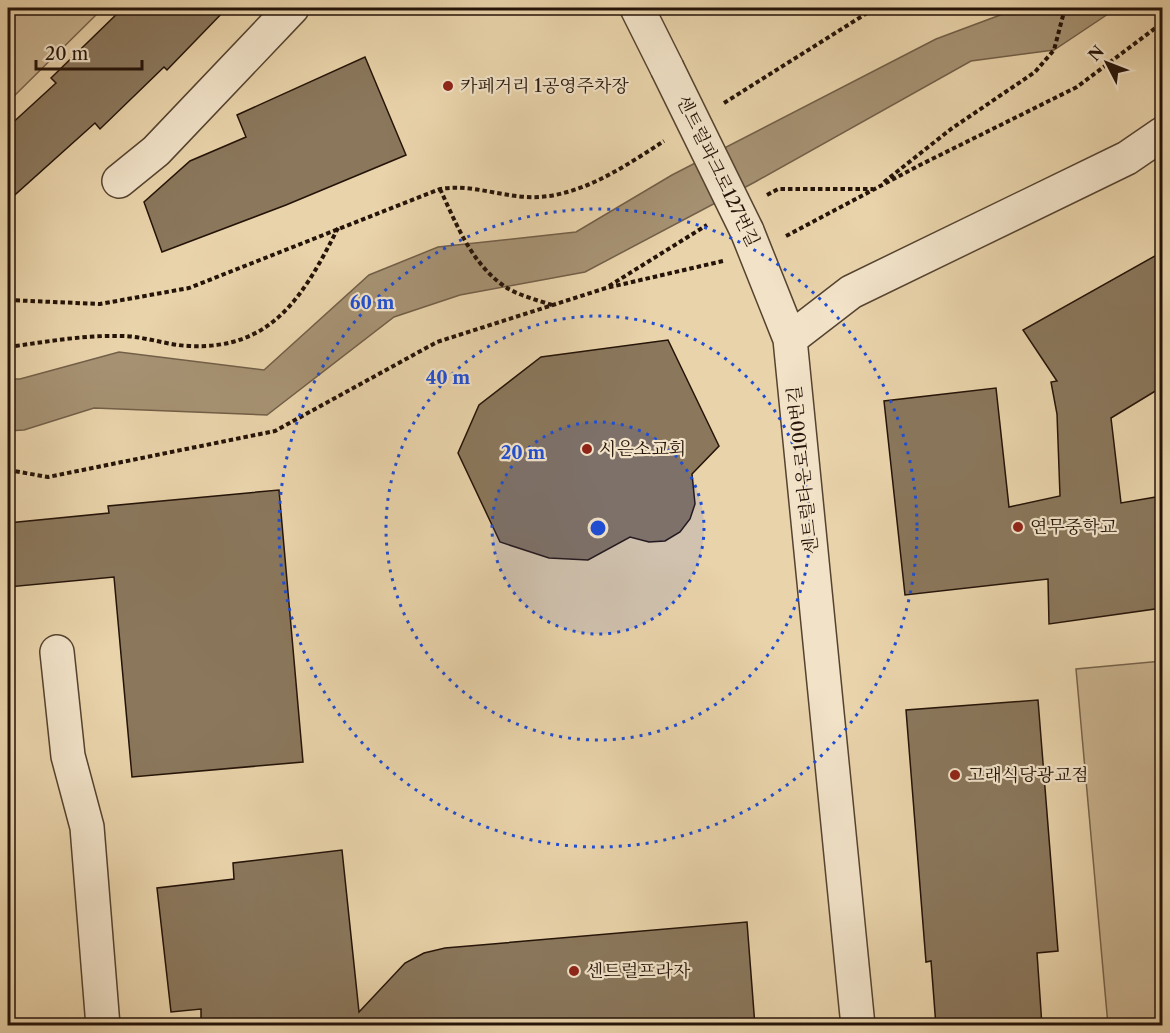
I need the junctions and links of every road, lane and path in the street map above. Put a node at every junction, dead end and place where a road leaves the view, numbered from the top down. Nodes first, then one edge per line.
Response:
1 (292, 8) edge
2 (637, 8) edge
3 (875, 8) edge
4 (1065, 8) edge
5 (1162, 23) edge
6 (717, 108) dead end
7 (1162, 134) edge
8 (666, 140) dead end
9 (119, 181) dead end
10 (440, 189) junction
11 (875, 189) junction
12 (338, 228) junction
13 (752, 241) junction
14 (8, 300) edge
15 (552, 305) junction
16 (790, 339) junction
17 (8, 347) edge
18 (8, 470) edge
19 (57, 652) dead end
20 (103, 1026) edge
21 (858, 1026) edge

1 - 9 street
2 - 13 street, 센트럴파크로127번길, bridge
3 - 6 path
4 - 11 path
5 - 11 path
7 - 16 street
8 - 10 path
10 - 12 path
10 - 15 path
11 - 13 path
12 - 14 path
12 - 17 path
13 - 15 path
13 - 16 street, 센트럴파크로127번길
15 - 18 path
16 - 21 street, 센트럴타운로100번길
19 - 20 street

